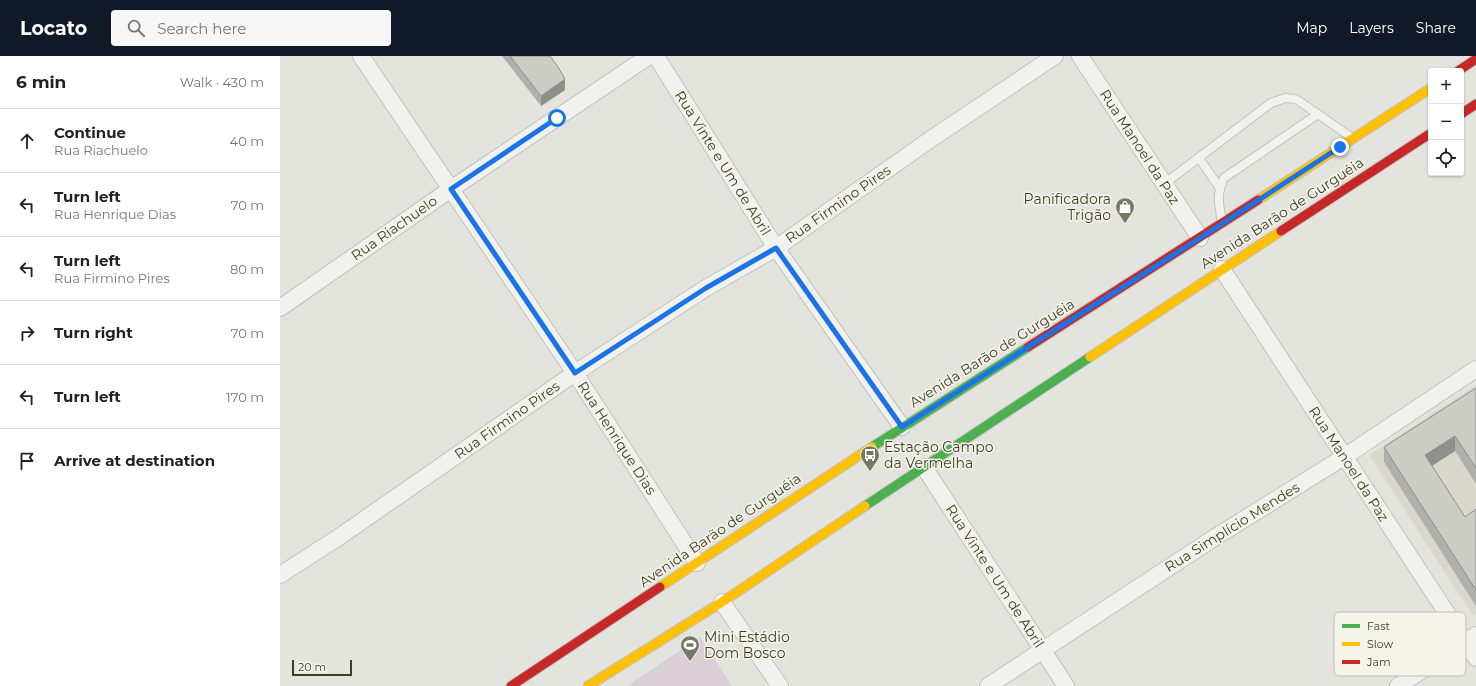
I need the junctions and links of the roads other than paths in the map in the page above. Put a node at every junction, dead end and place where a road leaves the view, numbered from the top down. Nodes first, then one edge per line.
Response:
1 (361, 56) edge
2 (649, 56) edge
3 (656, 56) edge
4 (1055, 56) edge
5 (1080, 56) edge
6 (1476, 59) edge
7 (1462, 68) edge
8 (1428, 90) edge
9 (1476, 104) edge
10 (1464, 112) edge
11 (1318, 114) junction
12 (1428, 135) edge
13 (1353, 139) junction
14 (1199, 158) junction
15 (1164, 184) junction
16 (1219, 187) junction
17 (451, 189) junction
18 (1222, 224) junction
19 (1200, 238) junction
20 (776, 248) junction
21 (1222, 269) junction
22 (280, 308) edge
23 (1476, 369) edge
24 (575, 373) junction
25 (902, 427) junction
26 (1344, 457) junction
27 (924, 467) junction
28 (697, 562) junction
29 (280, 575) edge
30 (722, 602) junction
31 (1452, 612) edge
32 (1471, 639) edge
33 (1043, 650) junction
34 (1476, 658) edge
35 (1414, 676) edge
36 (511, 686) edge
37 (588, 686) edge
38 (780, 686) edge
39 (988, 686) edge
40 (1066, 686) edge
41 (1398, 686) edge

1 - 17 street, Rua Henrique Dias
2 - 17 street, Rua Riachuelo
3 - 20 street, Rua Vinte e Um de Abril
4 - 20 street, Rua Firmino Pires
5 - 15 street, Rua Manoel da Paz
6 - 7 main road
8 - 13 main road, Avenida Barão de Gurguéia
9 - 10 main road
11 - 13 lane
11 - 14 lane
11 - 16 lane
12 - 21 main road, Avenida Barão de Gurguéia
13 - 18 main road, Avenida Barão de Gurguéia
14 - 15 lane
14 - 16 lane
15 - 19 street, Rua Manoel da Paz
16 - 18 lane
17 - 22 street, Rua Riachuelo
17 - 24 street, Rua Henrique Dias
18 - 19 main road, Avenida Barão de Gurguéia
19 - 25 main road, Avenida Barão de Gurguéia
20 - 24 street, Rua Firmino Pires
20 - 25 street, Rua Vinte e Um de Abril
21 - 26 street, Rua Manoel da Paz
21 - 27 main road, Avenida Barão de Gurguéia
23 - 26 street, Rua Simplício Mendes
24 - 28 street, Rua Henrique Dias
24 - 29 street, Rua Firmino Pires
25 - 28 main road, Avenida Barão de Gurguéia
26 - 31 street, Rua Manoel da Paz
26 - 33 street, Rua Simplício Mendes
27 - 30 main road, Avenida Barão de Gurguéia
27 - 33 street, Rua Vinte e Um de Abril
28 - 36 main road, Avenida Barão de Gurguéia
30 - 37 main road, Avenida Barão de Gurguéia
30 - 38 street
32 - 34 street, Rua Manoel da Paz
33 - 39 street, Rua Simplício Mendes
33 - 40 street, Rua Vinte e Um de Abril
35 - 41 street

